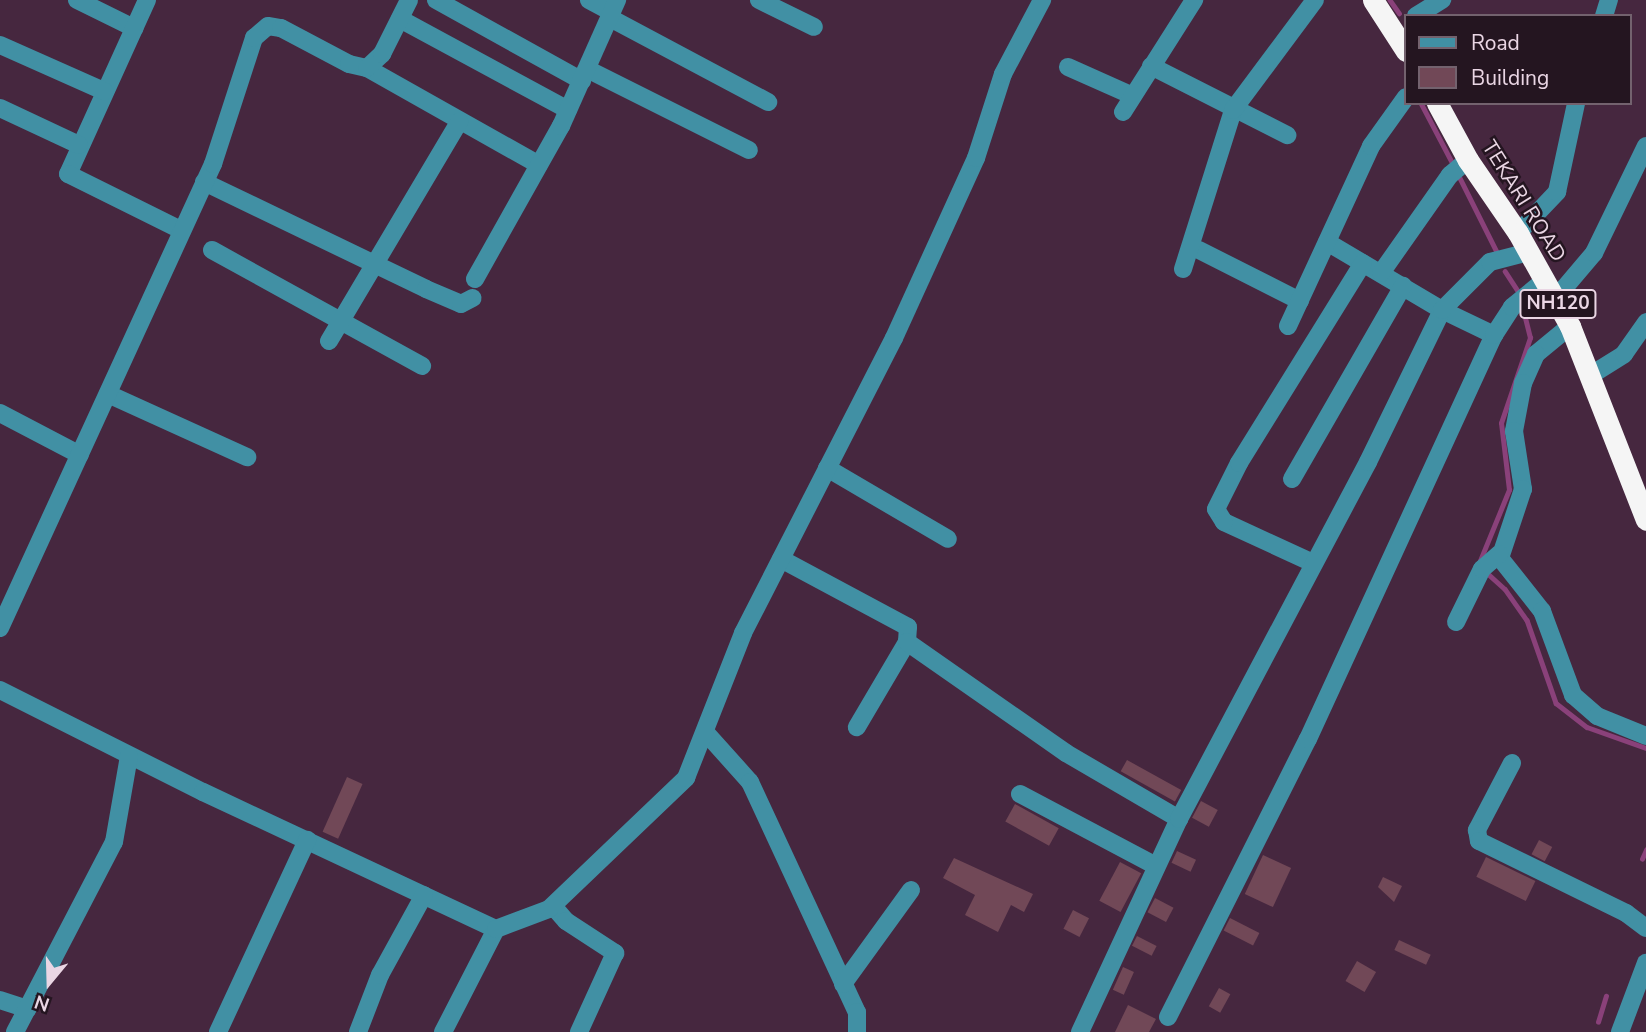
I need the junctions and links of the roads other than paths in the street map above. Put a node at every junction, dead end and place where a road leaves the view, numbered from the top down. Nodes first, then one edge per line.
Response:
1 (77, 0) edge
2 (147, 0) edge
3 (409, 0) edge
4 (436, 0) edge
5 (589, 0) edge
6 (759, 0) edge
7 (1042, 0) edge
8 (1194, 0) edge
9 (1315, 0) edge
10 (1373, 0) edge
11 (1442, 0) edge
12 (615, 6) edge
13 (1419, 14) edge
14 (400, 19) junction
15 (1400, 25) edge
16 (814, 27) dead end
17 (134, 28) junction
18 (1404, 42) edge
19 (0, 45) edge
20 (1152, 66) junction
21 (1068, 67) dead end
22 (367, 68) junction
23 (584, 75) junction
24 (104, 91) junction
25 (1133, 96) junction
26 (1404, 99) edge
27 (768, 102) dead end
28 (1438, 105) edge
29 (1576, 105) edge
30 (0, 108) edge
31 (568, 110) junction
32 (1233, 110) junction
33 (1123, 112) dead end
34 (459, 122) junction
35 (1287, 135) dead end
36 (79, 145) junction
37 (1646, 146) edge
38 (749, 150) dead end
39 (1468, 160) junction
40 (538, 165) junction
41 (204, 182) junction
42 (181, 230) junction
43 (1518, 233) junction
44 (1327, 242) junction
45 (212, 250) dead end
46 (1199, 250) dead end
47 (1529, 252) junction
48 (376, 262) junction
49 (1363, 263) junction
50 (1183, 269) dead end
51 (1381, 273) junction
52 (475, 279) dead end
53 (1545, 280) junction
54 (1403, 286) junction
55 (473, 298) dead end
56 (1555, 299) junction
57 (1300, 301) junction
58 (1442, 310) junction
59 (340, 322) junction
60 (1646, 322) edge
61 (1289, 326) dead end
62 (1570, 326) junction
63 (1494, 335) junction
64 (329, 341) dead end
65 (422, 366) dead end
66 (1591, 375) junction
67 (108, 394) junction
68 (0, 413) edge
69 (80, 455) junction
70 (247, 457) dead end
71 (828, 468) junction
72 (1292, 480) dead end
73 (1642, 496) edge
74 (1646, 520) edge
75 (948, 539) dead end
76 (1500, 554) junction
77 (781, 559) junction
78 (1313, 563) junction
79 (1456, 622) dead end
80 (0, 628) edge
81 (907, 642) junction
82 (0, 690) edge
83 (857, 727) dead end
84 (707, 734) junction
85 (1646, 736) edge
86 (129, 756) junction
87 (1512, 763) dead end
88 (1020, 794) dead end
89 (1179, 819) junction
90 (307, 840) junction
91 (1156, 866) junction
92 (911, 890) dead end
93 (424, 895) junction
94 (553, 906) junction
95 (1646, 928) edge
96 (496, 929) junction
97 (1646, 963) edge
98 (843, 984) junction
99 (0, 1000) edge
100 (28, 1009) junction
101 (1168, 1017) dead end
102 (15, 1032) edge
103 (218, 1032) edge
104 (358, 1032) edge
105 (443, 1032) edge
106 (579, 1032) edge
107 (857, 1032) edge
108 (1080, 1032) edge
109 (1620, 1032) edge

1 - 17 street
2 - 17 street
3 - 14 street
4 - 23 street
5 - 12 street
6 - 16 street
7 - 71 street
8 - 20 street
9 - 32 street
10 - 15 highway
11 - 13 street
12 - 23 street
12 - 27 street
14 - 22 street
14 - 31 street
15 - 18 highway
17 - 24 street
19 - 24 street
20 - 25 street
20 - 32 street
21 - 25 street
22 - 34 street
22 - 41 street
23 - 31 street
23 - 38 street
24 - 36 street
25 - 33 street
26 - 44 street
28 - 39 highway, TEKARI ROAD / NH120
29 - 43 street
30 - 36 street
31 - 40 street
32 - 35 street
32 - 50 street
34 - 40 street
34 - 48 street
36 - 42 street
37 - 56 street
39 - 43 highway, TEKARI ROAD / NH120
39 - 51 street
40 - 52 street
41 - 42 street
41 - 48 street
42 - 67 street
43 - 47 highway, TEKARI ROAD / NH120
44 - 49 street
44 - 57 street
45 - 59 street
46 - 57 street
47 - 53 highway, TEKARI ROAD / NH120
47 - 58 street
48 - 55 street
48 - 59 street
49 - 51 street
49 - 78 street
51 - 54 street
53 - 56 highway, TEKARI ROAD / NH120
53 - 63 street
54 - 58 street
54 - 72 street
56 - 62 highway, TEKARI ROAD / NH120
57 - 61 street
58 - 63 street
58 - 78 street
59 - 64 street
59 - 65 street
60 - 66 street
62 - 66 highway, TEKARI ROAD / NH120
62 - 76 street
63 - 101 street
66 - 73 highway, TEKARI ROAD / NH120
67 - 69 street
67 - 70 street
68 - 69 street
69 - 80 street
71 - 75 street
71 - 77 street
73 - 74 highway, TEKARI ROAD / NH120
76 - 79 street
76 - 85 street
77 - 81 street
77 - 84 street
78 - 89 street
81 - 83 street
81 - 89 street
82 - 86 street
84 - 94 street
84 - 98 street
86 - 90 street
86 - 100 street
87 - 95 street
88 - 91 street
89 - 91 street
90 - 93 street
90 - 103 street
91 - 108 street
92 - 98 street
93 - 96 street
93 - 104 street
94 - 96 street
94 - 106 street
96 - 105 street
97 - 109 street
98 - 107 street
99 - 100 street
100 - 102 street

